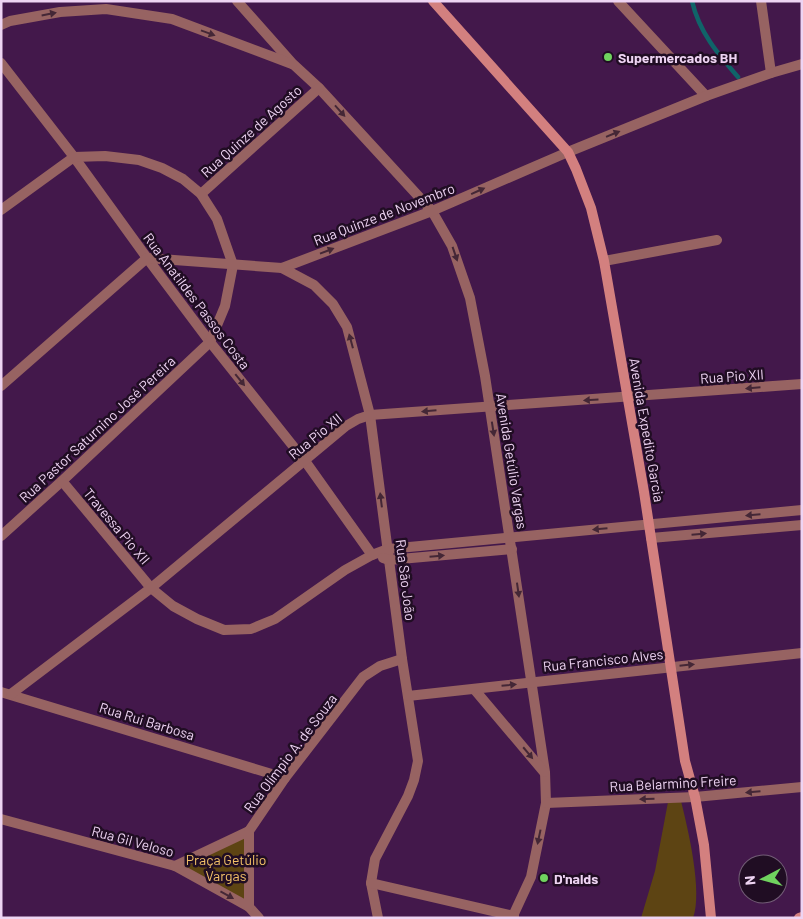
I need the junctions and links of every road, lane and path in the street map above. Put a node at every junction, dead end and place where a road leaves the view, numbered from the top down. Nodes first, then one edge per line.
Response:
1 (237, 1) edge
2 (433, 1) edge
3 (618, 1) edge
4 (761, 1) edge
5 (1, 25) edge
6 (1, 63) edge
7 (294, 64) junction
8 (802, 64) edge
9 (771, 73) junction
10 (319, 88) junction
11 (706, 96) junction
12 (568, 152) junction
13 (74, 157) junction
14 (201, 194) junction
15 (1, 210) edge
16 (432, 211) junction
17 (717, 240) dead end
18 (147, 258) junction
19 (604, 261) junction
20 (233, 265) junction
21 (282, 268) junction
22 (210, 342) junction
23 (802, 384) edge
24 (1, 386) edge
25 (628, 398) junction
26 (489, 406) junction
27 (370, 415) junction
28 (305, 461) junction
29 (62, 481) junction
30 (802, 510) edge
31 (649, 525) junction
32 (802, 525) edge
33 (1, 536) edge
34 (510, 536) junction
35 (651, 538) junction
36 (388, 549) junction
37 (512, 549) junction
38 (372, 555) junction
39 (389, 560) junction
40 (151, 588) junction
41 (802, 653) edge
42 (402, 659) junction
43 (670, 667) junction
44 (530, 682) junction
45 (474, 689) junction
46 (6, 693) edge
47 (408, 696) junction
48 (545, 772) junction
49 (285, 778) junction
50 (802, 787) edge
51 (695, 797) junction
52 (546, 803) junction
53 (1, 819) edge
54 (249, 831) junction
55 (175, 866) junction
56 (371, 883) junction
57 (249, 907) junction
58 (513, 917) edge
59 (259, 918) edge
60 (378, 918) edge
61 (711, 918) edge

1 - 7 street, Avenida Getúlio Vargas
2 - 12 main road, Avenida Expedito Garcia
3 - 11 street
4 - 9 street
5 -> 7 street
6 - 13 street, Rua Anatildes Passos Costa
7 - 10 street, Avenida Getúlio Vargas
8 - 9 street, Rua Quinze de Novembro
9 - 11 street, Rua Quinze de Novembro
10 - 14 street, Rua Quinze de Agosto
10 -> 16 street, Avenida Getúlio Vargas
12 -> 11 street, Rua Quinze de Novembro
16 -> 12 street, Rua Quinze de Novembro
12 - 19 main road, Avenida Expedito Garcia
13 - 14 street
13 - 15 street
13 - 18 street, Rua Anatildes Passos Costa
14 - 20 street
21 -> 16 street, Rua Quinze de Novembro
16 -> 26 street, Avenida Getúlio Vargas
17 - 19 street
18 - 20 street, Rua Quinze de Novembro
18 - 22 street, Rua Anatildes Passos Costa
18 - 24 street
19 - 25 main road, Avenida Expedito Garcia
20 - 21 street, Rua Quinze de Novembro
20 - 22 street
27 -> 21 street, Rua São João
22 -> 28 street, Rua Anatildes Passos Costa
22 - 29 street, Rua Pastor Saturnino José Pereira
23 -> 25 street, Rua Pio XII
25 -> 26 street, Rua Pio XII
25 - 31 main road, Avenida Expedito Garcia
26 -> 27 street, Rua Pio XII
26 -> 34 street, Avenida Getúlio Vargas
27 - 28 street, Rua Pio XII
36 -> 27 street, Rua São João
28 - 38 street, Rua Anatildes Passos Costa
28 - 40 street, Rua Pio XII
29 - 33 street, Rua Pastor Saturnino José Pereira
29 - 40 street, Travessa Pio XII
30 -> 31 street, Travessa Pio XII
31 -> 34 street, Travessa Pio XII
31 - 35 main road, Avenida Expedito Garcia
35 -> 32 street
34 - 36 street, Travessa Pio XII
34 - 37 street, Avenida Getúlio Vargas
35 - 43 main road, Avenida Expedito Garcia
36 - 38 street, Travessa Pio XII
36 - 39 street, Rua São João
39 -> 37 street
37 -> 44 street, Avenida Getúlio Vargas
38 - 39 street
38 - 40 street, Travessa Pio XII
39 - 42 street, Rua São João
40 - 46 street, Rua Pio XII
43 -> 41 street, Rua Francisco Alves
42 - 47 street, Rua São João
42 - 49 street, Rua Olímpio A. de Souza
43 - 44 street, Rua Francisco Alves
43 - 51 main road, Avenida Expedito Garcia
45 -> 44 street, Rua Francisco Alves
44 - 48 street, Avenida Getúlio Vargas
45 - 47 street, Rua Francisco Alves
45 -> 48 street
46 - 49 street, Rua Rui Barbosa
47 - 56 street, Rua São João
48 - 52 street, Avenida Getúlio Vargas
49 - 54 street, Rua Olímpio A. de Souza
50 -> 51 street, Rua Belarmino Freire
51 -> 52 street, Rua Belarmino Freire
51 - 61 main road, Avenida Expedito Garcia
52 -> 58 street, Avenida Getúlio Vargas
53 - 55 street, Rua Gil Veloso
54 - 55 street
54 - 57 street, Rua Olímpio A. de Souza
55 -> 57 street, Rua Gil Veloso
56 - 58 street
56 - 60 street, Rua São João
57 - 59 street

